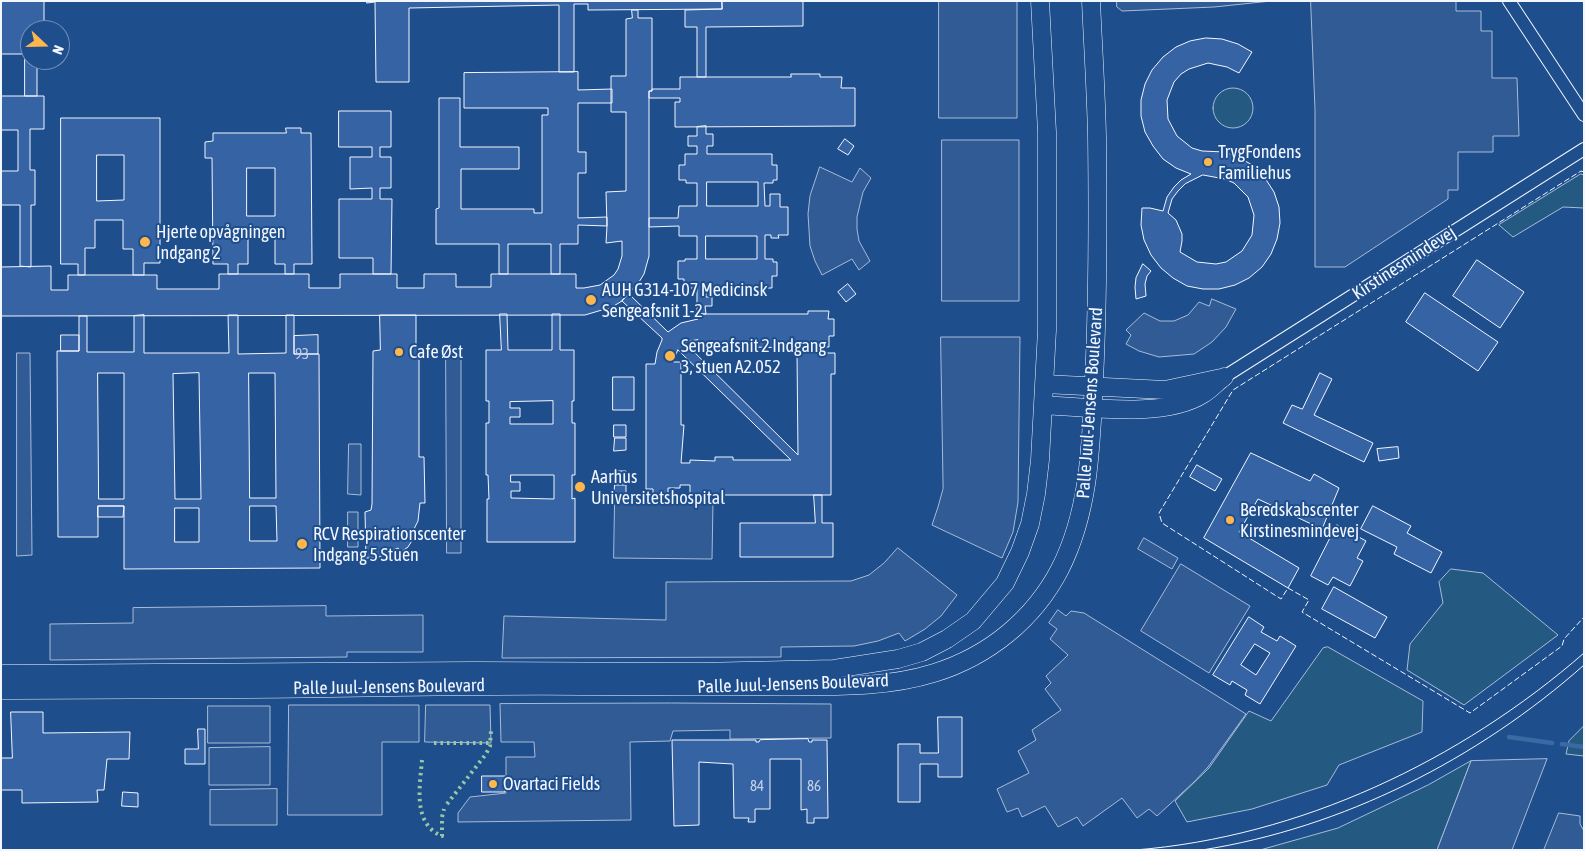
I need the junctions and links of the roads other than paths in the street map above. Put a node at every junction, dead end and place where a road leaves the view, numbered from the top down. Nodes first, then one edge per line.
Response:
1 (1040, 1) edge
2 (1090, 1) edge
3 (1509, 1) edge
4 (1584, 115) edge
5 (1584, 150) edge
6 (1224, 377) junction
7 (1044, 384) junction
8 (1094, 387) junction
9 (1043, 405) junction
10 (1093, 408) junction
11 (1, 674) edge
12 (1, 690) edge

1 - 7 street, Palle Juul-Jensens Boulevard
2 - 8 street, Palle Juul-Jensens Boulevard
3 - 4 street
5 - 6 street, Kirstinesmindevej
6 - 8 street, Kirstinesmindevej
6 - 10 street, Kirstinesmindevej
7 - 8 street, Kirstinesmindevej
7 - 9 street, Palle Juul-Jensens Boulevard
8 - 10 street, Palle Juul-Jensens Boulevard
9 - 10 street, Kirstinesmindevej
9 - 11 street, Palle Juul-Jensens Boulevard
10 - 12 street, Palle Juul-Jensens Boulevard

